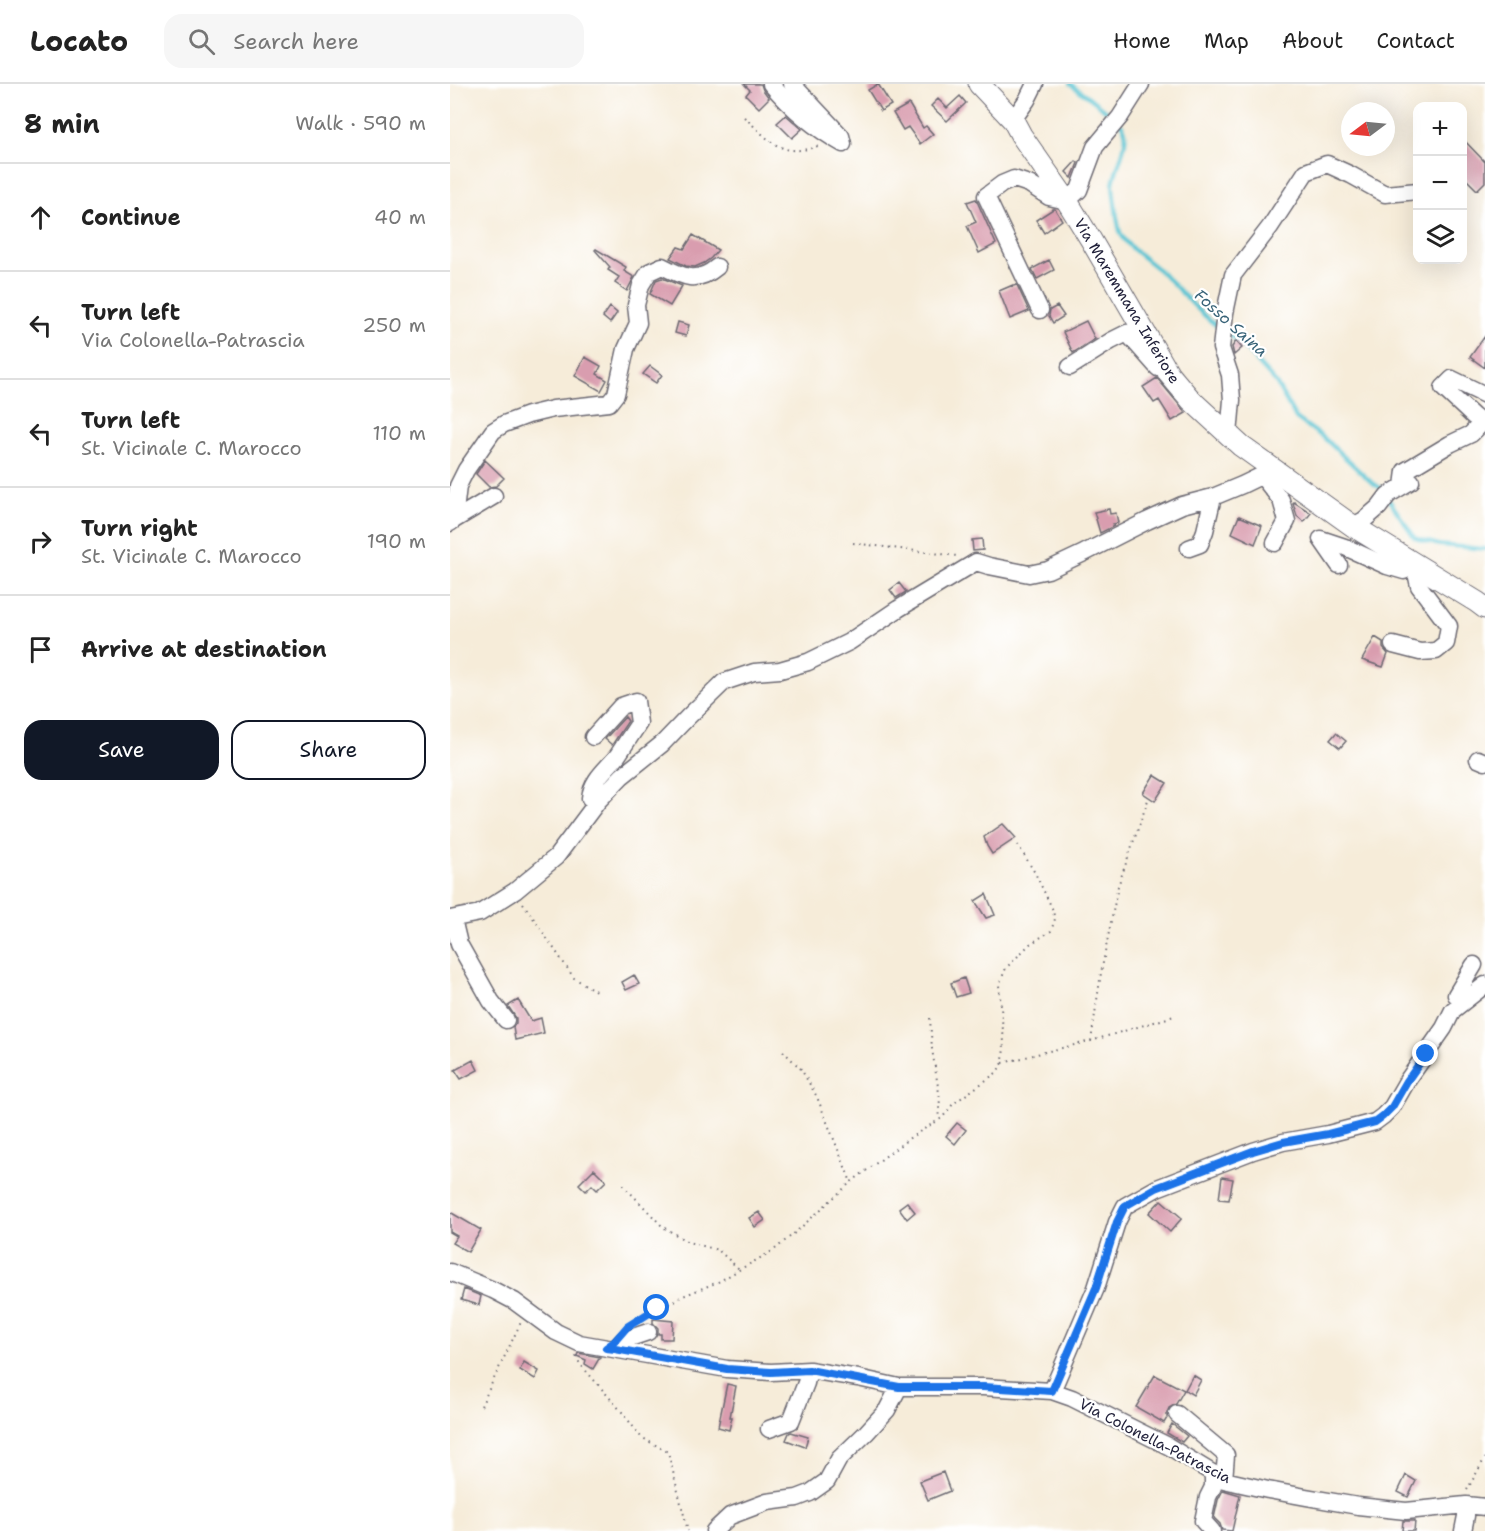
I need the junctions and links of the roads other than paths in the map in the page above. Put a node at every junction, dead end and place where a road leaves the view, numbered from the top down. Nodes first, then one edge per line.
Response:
1 (771, 84) edge
2 (792, 84) edge
3 (979, 84) edge
4 (1035, 84) edge
5 (1141, 84) edge
6 (1013, 120) junction
7 (1413, 191) edge
8 (1067, 201) junction
9 (717, 267) dead end
10 (1040, 310) dead end
11 (1070, 367) dead end
12 (1169, 374) junction
13 (1485, 395) edge
14 (1229, 435) junction
15 (1468, 447) dead end
16 (1267, 473) junction
17 (1403, 486) junction
18 (494, 496) dead end
19 (1213, 497) junction
20 (452, 522) edge
21 (1353, 526) junction
22 (1275, 543) dead end
23 (1189, 548) dead end
24 (1414, 564) junction
25 (1340, 565) dead end
26 (1482, 608) edge
27 (1394, 645) dead end
28 (593, 737) dead end
29 (598, 801) junction
30 (452, 919) edge
31 (1480, 969) edge
32 (1485, 985) edge
33 (1455, 1003) junction
34 (506, 1020) dead end
35 (450, 1273) edge
36 (643, 1327) road end
37 (615, 1349) junction
38 (809, 1370) junction
39 (899, 1387) junction
40 (1052, 1391) junction
41 (1177, 1414) dead end
42 (769, 1429) dead end
43 (1219, 1476) junction
44 (1464, 1505) junction
45 (1485, 1507) edge
46 (714, 1531) edge
47 (1212, 1531) edge
48 (1463, 1531) edge

1 - 2 street
3 - 6 main road, Via Maremmana Inferiore
4 - 6 street
5 - 8 street
6 - 8 main road, Via Maremmana Inferiore
7 - 14 street
8 - 10 street
8 - 12 main road, Via Maremmana Inferiore
9 - 20 street
11 - 12 street
12 - 14 main road, Via Maremmana Inferiore
13 - 17 street
14 - 16 main road, Via Maremmana Inferiore
15 - 17 street
16 - 19 street
16 - 21 main road, Via Maremmana Inferiore
16 - 22 street
17 - 21 street
18 - 20 street
19 - 23 street
19 - 29 street
21 - 24 main road, Via Maremmana Inferiore
24 - 25 street
24 - 26 main road, Via Maremmana Inferiore
24 - 27 street
28 - 29 street
29 - 30 street
30 - 34 street
31 - 33 street
32 - 33 street
33 - 40 street
35 - 37 street, Via Colonella-Patrascia
36 - 37 street
37 - 38 street, Via Colonella-Patrascia
38 - 39 street, Via Colonella-Patrascia
38 - 42 street
39 - 40 street, Via Colonella-Patrascia
39 - 46 street
40 - 43 street, Via Colonella-Patrascia
41 - 43 street
43 - 44 street, Via Colonella-Patrascia
43 - 47 street
44 - 45 street, Via Colonella-Patrascia
44 - 48 street

